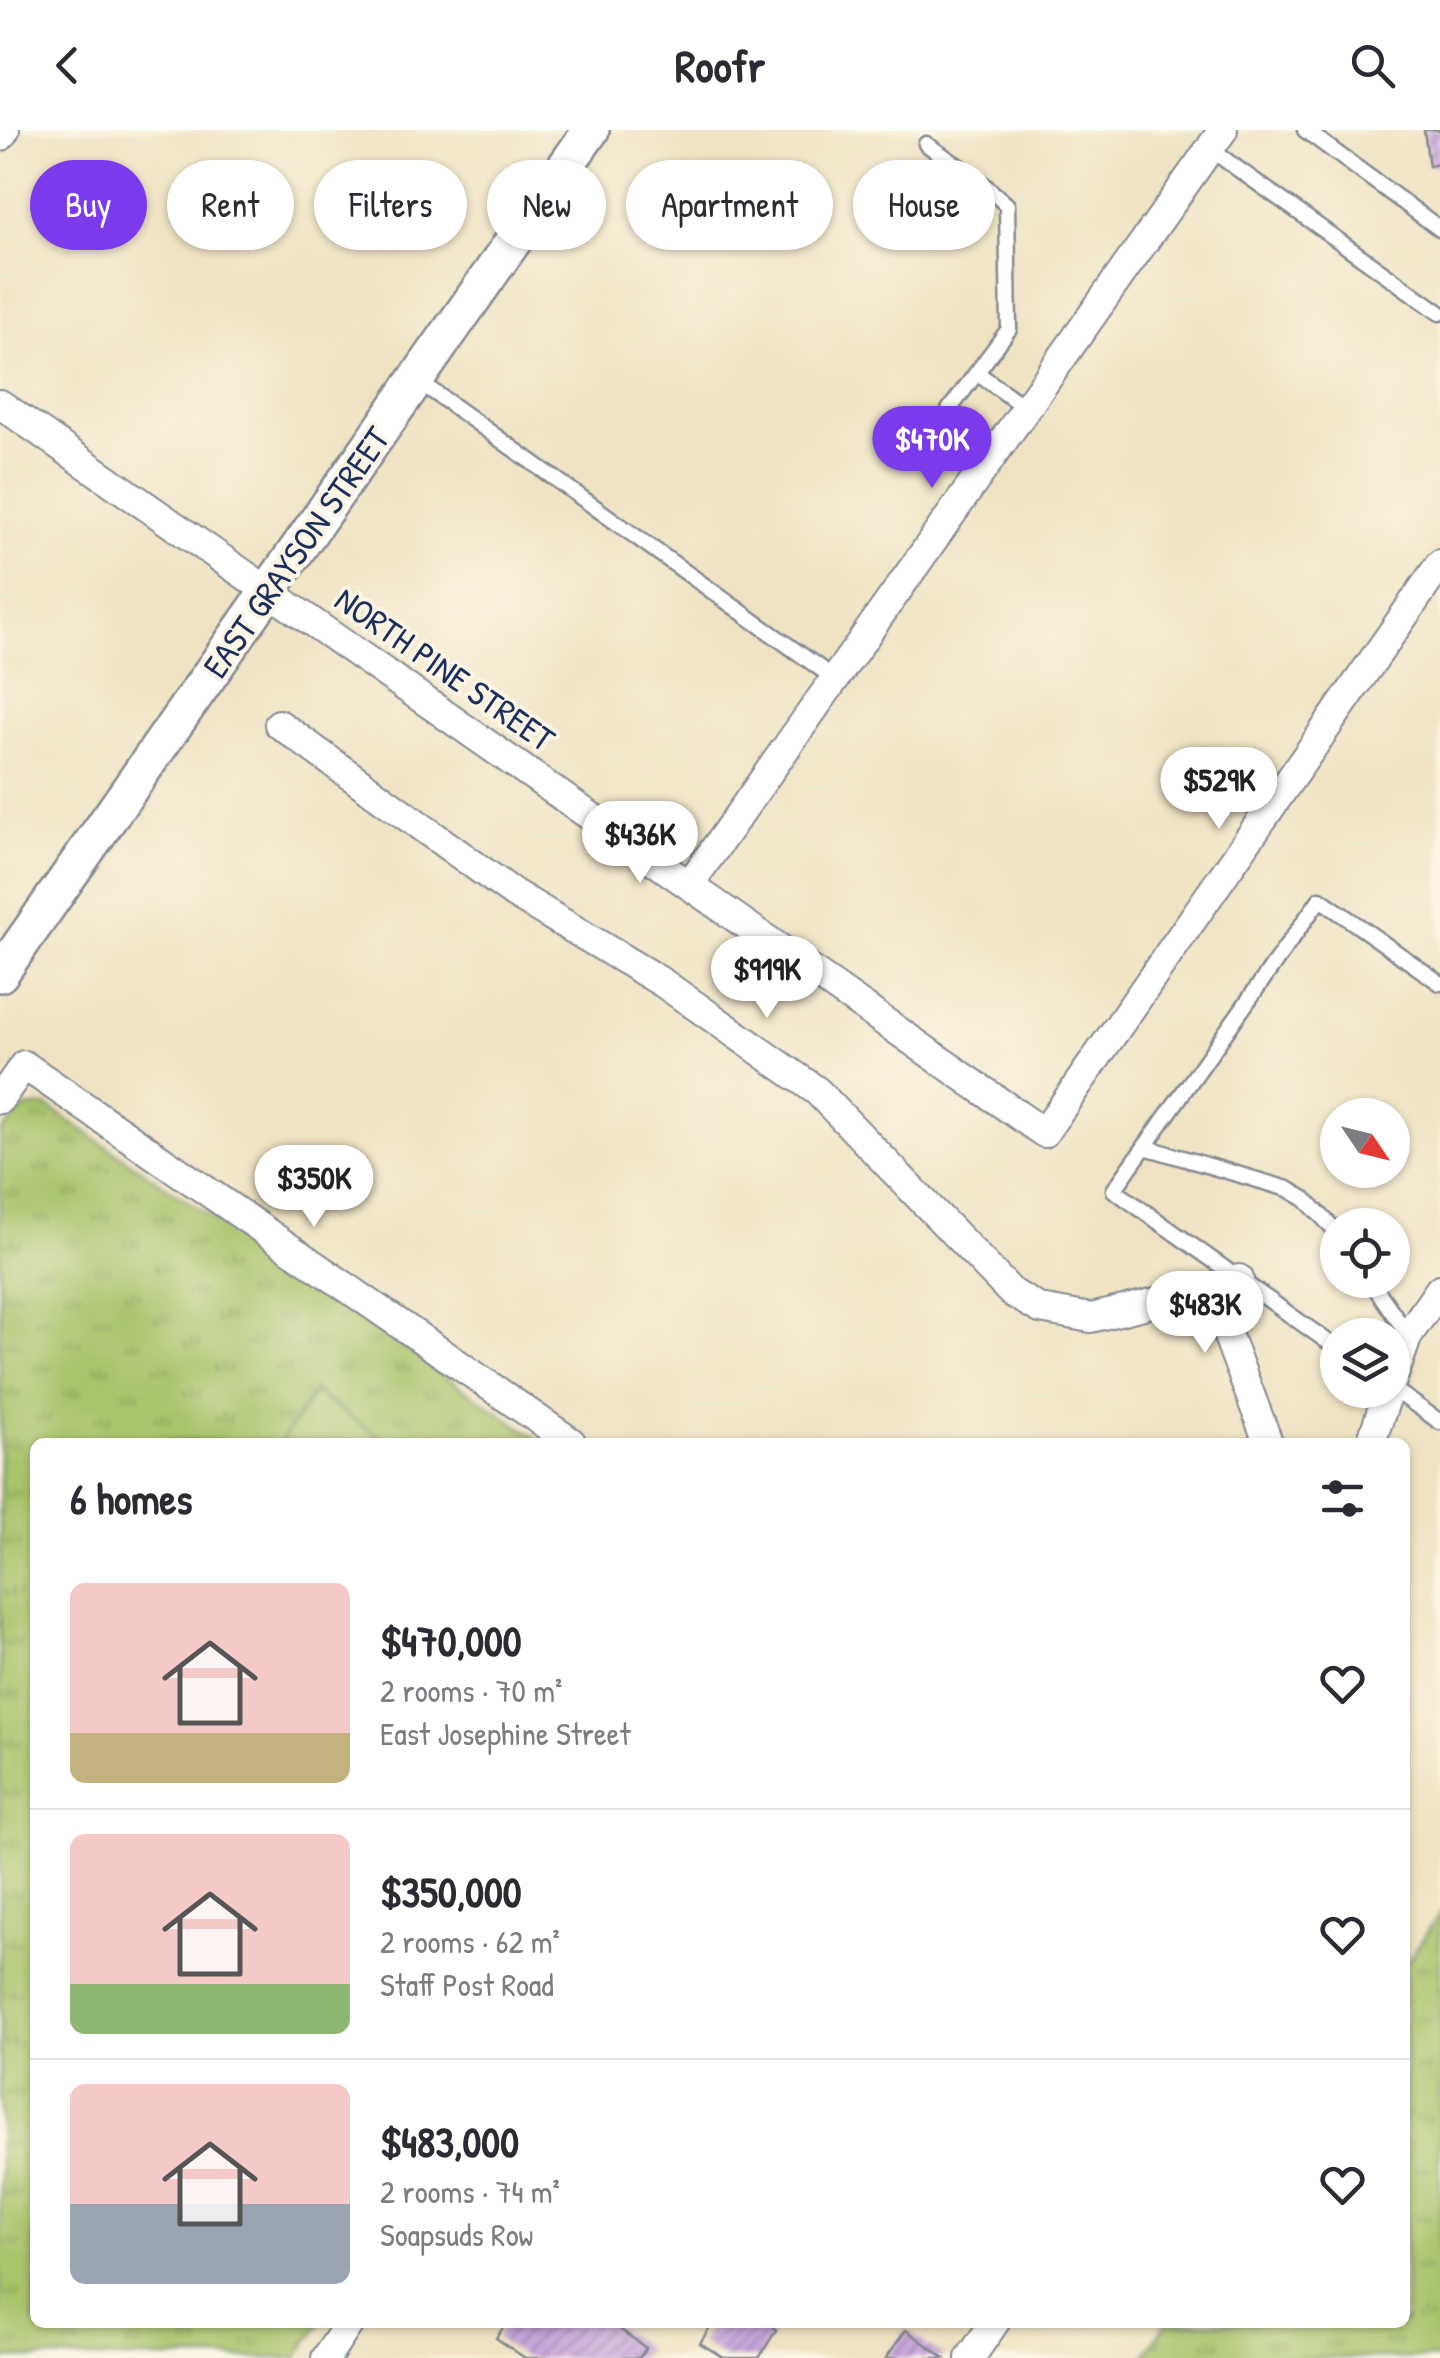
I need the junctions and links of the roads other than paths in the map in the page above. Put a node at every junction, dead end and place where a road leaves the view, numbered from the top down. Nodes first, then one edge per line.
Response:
1 (5, 130) edge
2 (591, 130) edge
3 (1305, 130) edge
4 (0, 136) edge
5 (1216, 139) edge
6 (926, 144) dead end
7 (1440, 229) edge
8 (1440, 313) edge
9 (977, 373) junction
10 (416, 380) junction
11 (0, 404) edge
12 (1026, 408) junction
13 (950, 410) dead end
14 (1440, 564) edge
15 (269, 592) junction
16 (835, 679) junction
17 (278, 724) dead end
18 (689, 885) junction
19 (0, 974) edge
20 (1440, 983) edge
21 (0, 1099) edge
22 (1145, 1147) junction
23 (1320, 1215) edge
24 (1239, 1279) junction
25 (1440, 1289) edge
26 (1218, 1310) junction
27 (1410, 1332) edge
28 (1320, 1336) edge
29 (1410, 1402) edge
30 (1384, 1408) edge
31 (1440, 1422) edge
32 (565, 1438) edge
33 (1266, 1438) edge
34 (1373, 1438) edge
35 (346, 2328) edge
36 (990, 2328) edge
37 (330, 2356) edge
38 (970, 2358) edge

1 - 4 street
2 - 10 street, EAST GRAYSON STREET
3 - 7 lane
5 - 8 lane
5 - 12 street
6 - 9 lane
9 - 12 lane
9 - 13 lane
10 - 15 street, EAST GRAYSON STREET
10 - 16 lane
11 - 15 street, NORTH PINE STREET
12 - 16 street
14 - 18 street, NORTH PINE STREET
15 - 18 street, NORTH PINE STREET
15 - 19 street, EAST GRAYSON STREET
16 - 18 street
17 - 26 street
20 - 22 lane
21 - 32 street
22 - 23 lane
22 - 24 lane
24 - 26 street
24 - 28 lane
25 - 27 street
26 - 33 street
29 - 31 lane
30 - 34 street
35 - 37 street
36 - 38 street

